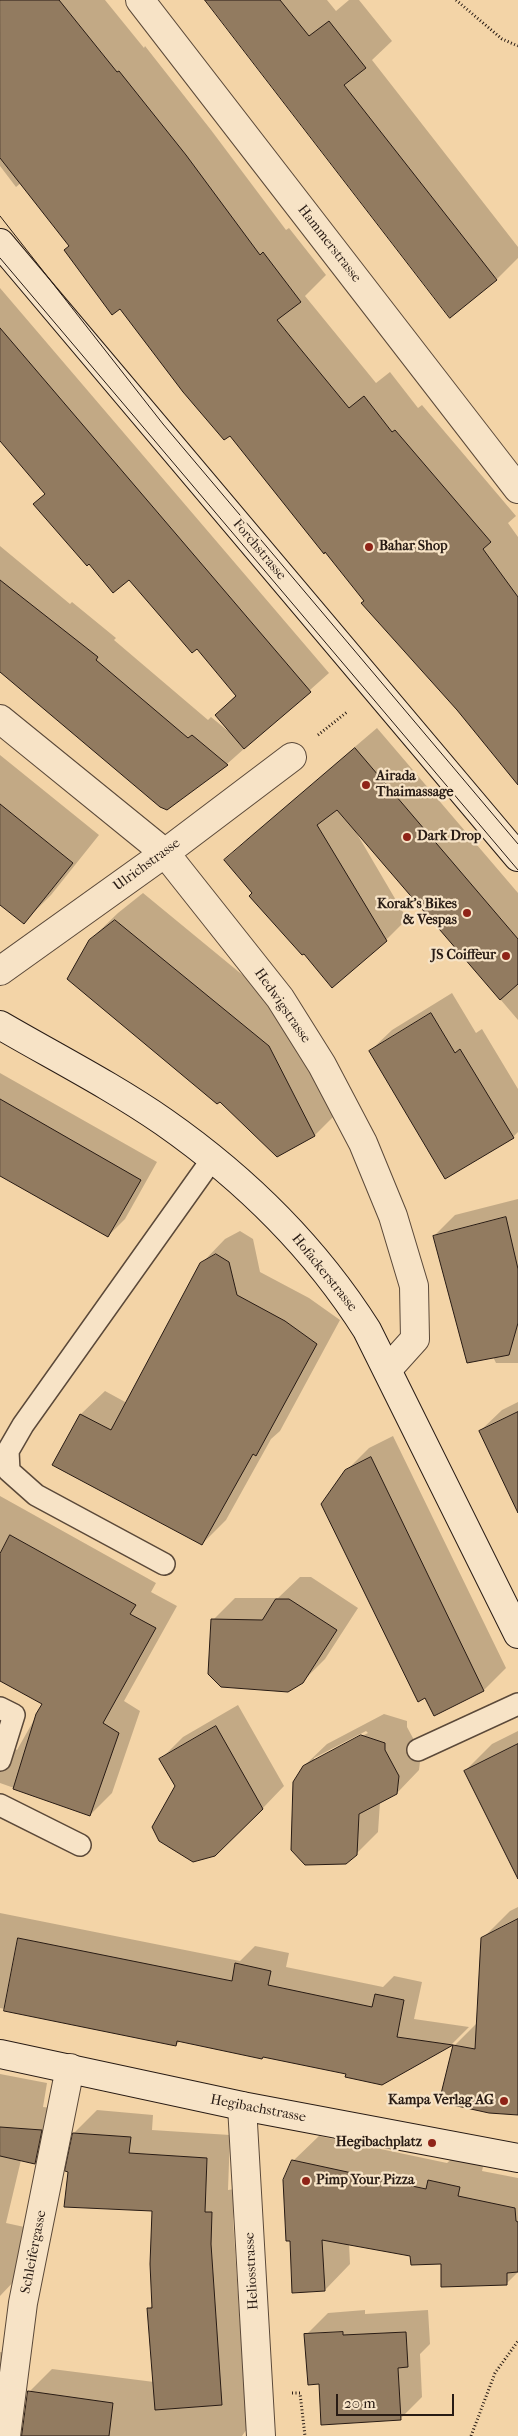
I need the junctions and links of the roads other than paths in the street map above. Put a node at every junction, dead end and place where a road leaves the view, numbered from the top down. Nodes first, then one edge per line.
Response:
1 (140, 0) edge
2 (0, 243) edge
3 (518, 489) edge
4 (0, 719) edge
5 (292, 757) dead end
6 (164, 853) junction
7 (518, 857) edge
8 (0, 971) edge
9 (0, 1025) edge
10 (213, 1158) junction
11 (388, 1369) junction
12 (5, 1474) edge
13 (164, 1564) dead end
14 (518, 1634) edge
15 (518, 1704) edge
16 (0, 1708) edge
17 (418, 1750) dead end
18 (0, 1760) edge
19 (0, 1805) edge
20 (80, 1845) dead end
21 (0, 2054) edge
22 (70, 2068) junction
23 (242, 2106) junction
24 (518, 2158) edge
25 (6, 2436) edge
26 (261, 2436) edge

1 - 3 street, Hammerstrasse
2 - 7 street, Forchstrasse
4 - 6 street, Hedwigstrasse
5 - 6 street, Ulrichstrasse
6 - 8 street, Ulrichstrasse
6 - 11 street, Hedwigstrasse
9 - 10 street, Hofackerstrasse
10 - 11 street, Hofackerstrasse
10 - 12 lane
11 - 14 street, Hofackerstrasse
12 - 13 lane
15 - 17 lane
16 - 18 lane
19 - 20 lane
21 - 22 street, Hegibachstrasse
22 - 23 street, Hegibachstrasse
22 - 25 street, Schleifergasse
23 - 24 street, Hegibachstrasse
23 - 26 street, Heliosstrasse

